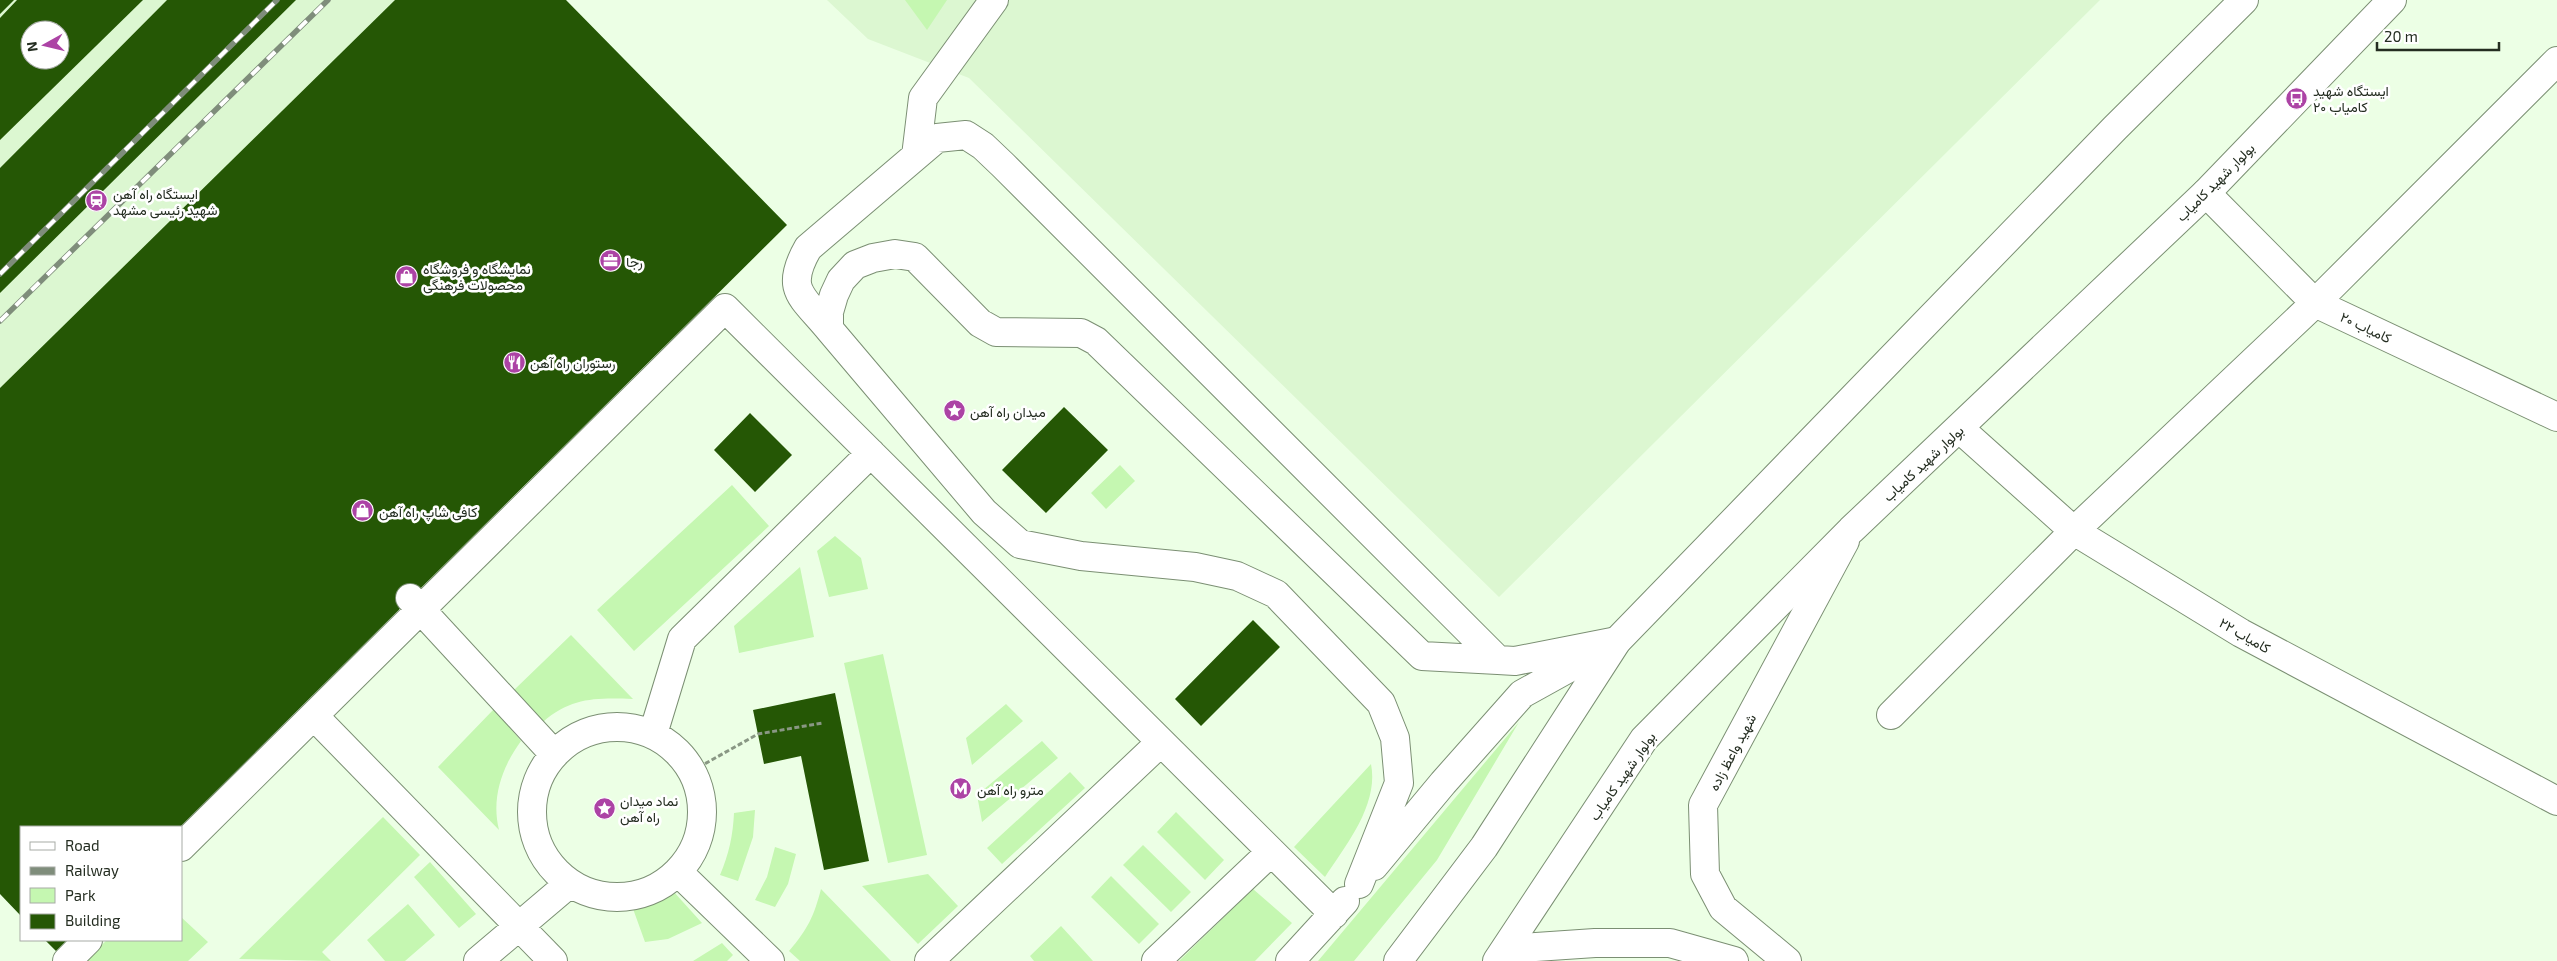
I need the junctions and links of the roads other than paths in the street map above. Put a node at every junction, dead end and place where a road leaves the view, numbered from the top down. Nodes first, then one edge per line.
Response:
1 (994, 0) edge
2 (2244, 0) edge
3 (2392, 0) edge
4 (2557, 61) edge
5 (916, 156) junction
6 (2206, 193) junction
7 (2315, 302) junction
8 (829, 329) junction
9 (2557, 418) edge
10 (1960, 429) junction
11 (870, 453) junction
12 (1851, 530) junction
13 (2074, 531) junction
14 (416, 604) junction
15 (1617, 641) junction
16 (1498, 660) junction
17 (1892, 715) dead end
18 (314, 716) junction
19 (654, 734) junction
20 (1161, 742) junction
21 (554, 754) junction
22 (2557, 801) edge
23 (182, 846) edge
24 (1271, 852) junction
25 (678, 872) junction
26 (570, 883) junction
27 (1359, 884) junction
28 (1334, 914) junction
29 (519, 926) junction
30 (87, 941) edge
31 (1501, 955) edge
32 (67, 961) edge
33 (478, 961) edge
34 (553, 961) edge
35 (770, 961) edge
36 (929, 961) edge
37 (1156, 961) edge
38 (1290, 961) edge
39 (1398, 961) edge
40 (1734, 961) edge
41 (1787, 961) edge

1 - 5 street
2 - 15 street
3 - 6 street, بولوار شهید کامیاب
4 - 7 street
5 - 8 street
5 - 16 street
6 - 7 street, کامیاب ۲۰
6 - 10 street, بولوار شهید کامیاب
7 - 9 street, کامیاب ۲۰
7 - 13 street
8 - 16 street
8 - 27 street
10 - 12 street, بولوار شهید کامیاب
10 - 13 street, کامیاب ۲۲
11 - 14 street
11 - 19 street
11 - 20 street
12 - 31 street, بولوار شهید کامیاب
12 - 41 street, شهید واعظ زاده
13 - 17 street
13 - 22 street, کامیاب ۲۲
14 - 18 street
14 - 21 street
15 - 16 street
15 - 27 street
15 - 39 street
18 - 23 street
18 - 29 street
19 - 21 street
19 - 25 street
20 - 24 street
20 - 36 street
21 - 26 street
24 - 28 street
24 - 37 street
25 - 26 street
25 - 35 street
26 - 29 street
27 - 28 street
28 - 38 street
29 - 33 street
29 - 34 street
30 - 32 street
31 - 40 street

